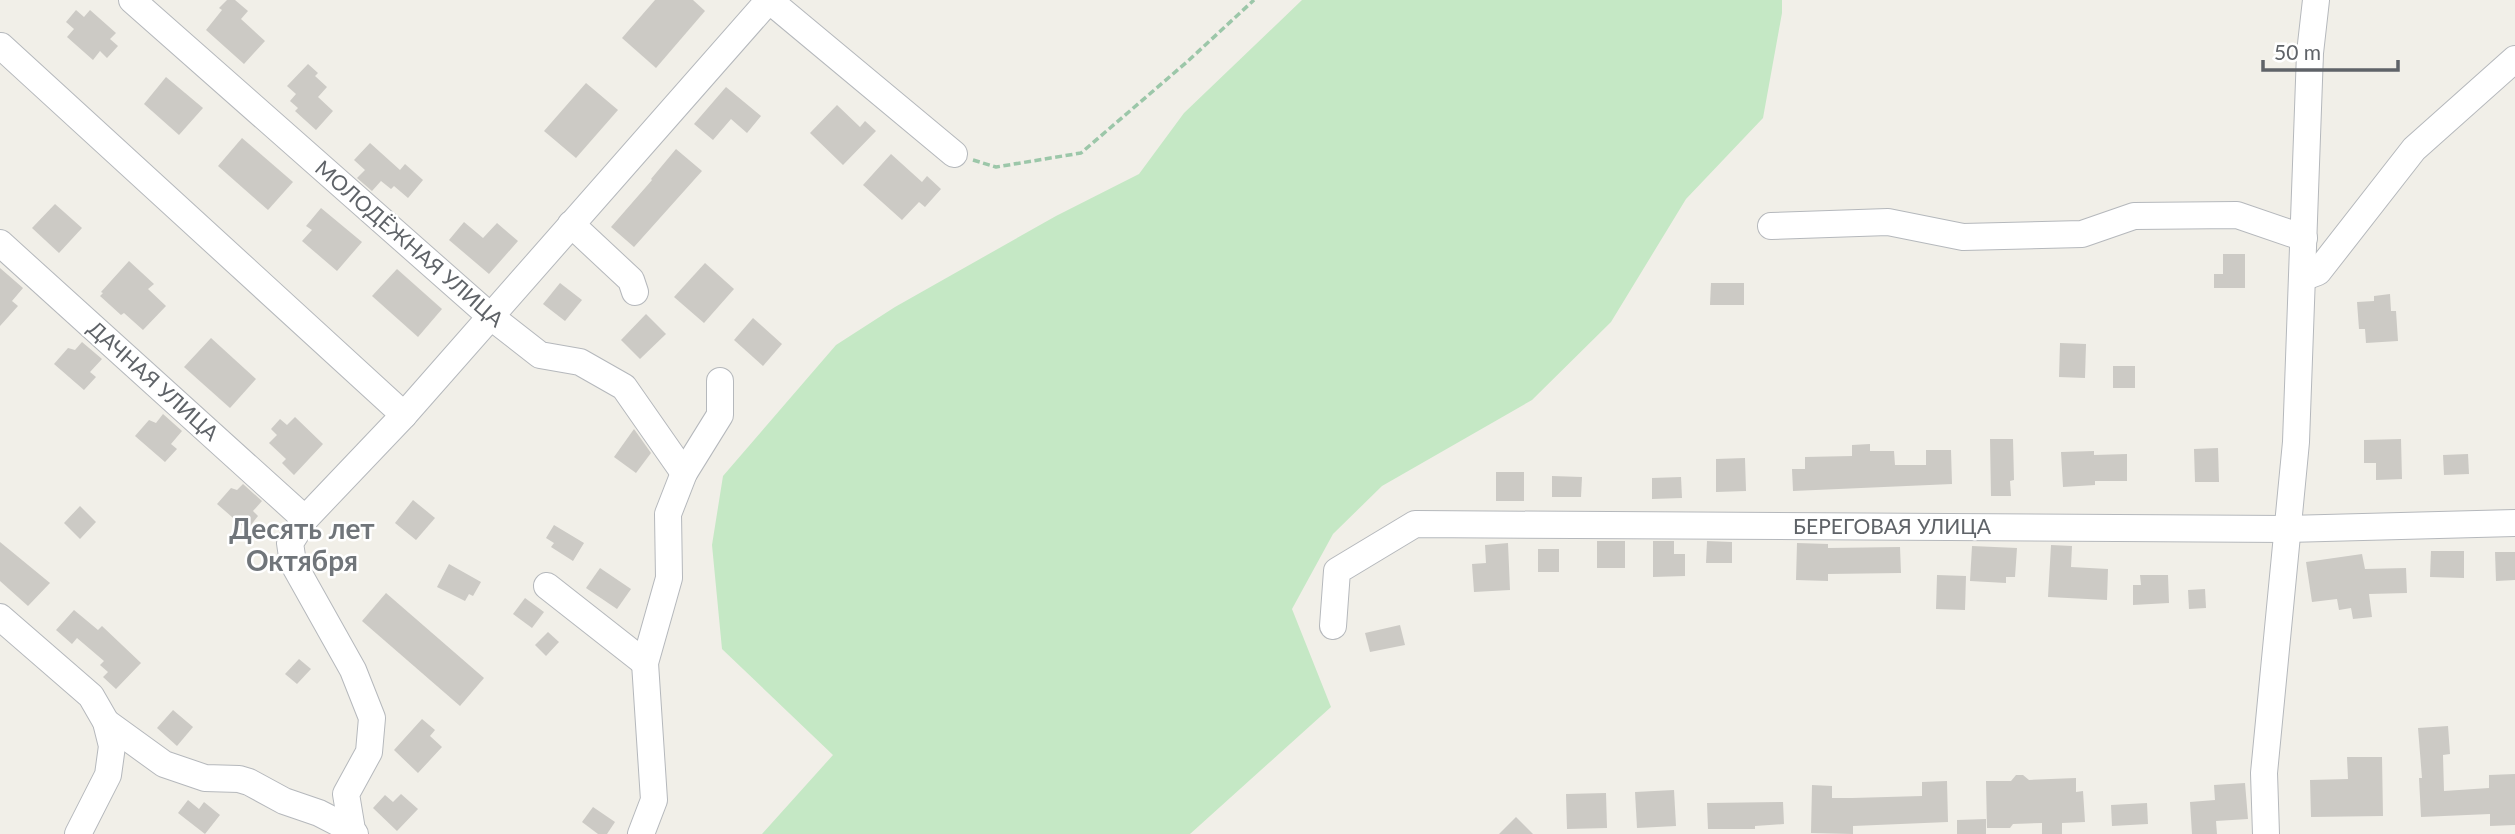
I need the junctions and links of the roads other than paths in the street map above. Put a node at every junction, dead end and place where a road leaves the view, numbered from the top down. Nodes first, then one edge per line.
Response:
1 (132, 0) edge
2 (769, 0) edge
3 (2316, 0) edge
4 (1, 46) edge
5 (2515, 59) edge
6 (954, 154) road end
7 (571, 224) junction
8 (1771, 226) dead end
9 (2304, 238) junction
10 (0, 243) edge
11 (2302, 278) junction
12 (635, 292) dead end
13 (490, 316) junction
14 (720, 380) dead end
15 (404, 415) junction
16 (684, 473) junction
17 (305, 519) junction
18 (2515, 523) edge
19 (2287, 529) junction
20 (547, 586) dead end
21 (0, 617) edge
22 (1333, 626) dead end
23 (645, 663) junction
24 (106, 722) junction
25 (354, 832) edge
26 (78, 834) edge
27 (641, 834) edge
28 (2266, 834) edge

1 - 13 street, МОЛОДЁЖНАЯ УЛИЦА
2 - 6 street
2 - 7 street
3 - 9 street
4 - 15 street
5 - 11 street
7 - 12 street
7 - 13 street
8 - 9 street
9 - 11 street
10 - 17 street, ДАЧНАЯ УЛИЦА
11 - 19 street
13 - 15 street
13 - 16 street, МОЛОДЁЖНАЯ УЛИЦА
14 - 16 street
15 - 17 street
16 - 23 street
17 - 25 street
18 - 19 street, БЕРЕГОВАЯ УЛИЦА
19 - 22 street, БЕРЕГОВАЯ УЛИЦА
19 - 28 street
20 - 23 street
21 - 24 street
23 - 27 street
24 - 25 street
24 - 26 street

